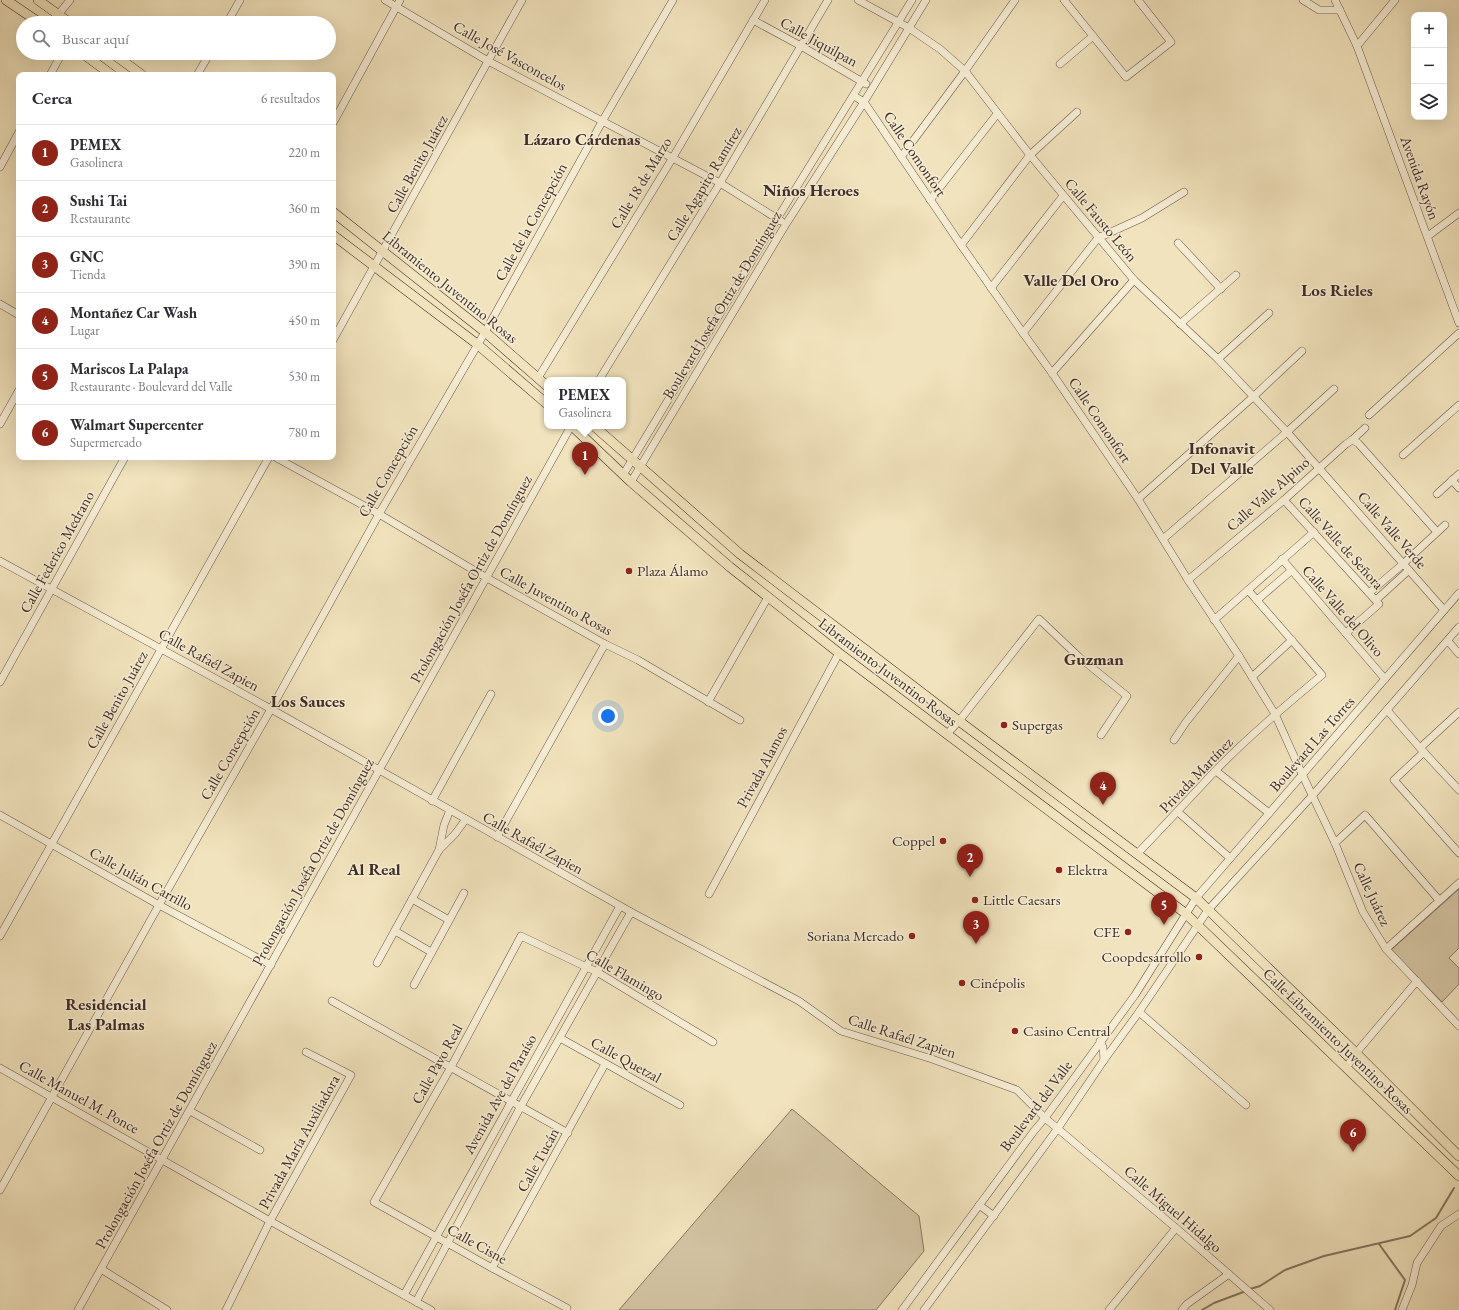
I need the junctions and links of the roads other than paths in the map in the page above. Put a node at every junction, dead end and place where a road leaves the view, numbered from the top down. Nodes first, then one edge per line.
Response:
1 (6, 0) edge
2 (38, 0) edge
3 (70, 0) edge
4 (240, 0) edge
5 (385, 0) edge
6 (522, 0) edge
7 (673, 0) edge
8 (764, 0) edge
9 (828, 0) edge
10 (858, 0) edge
11 (912, 0) edge
12 (926, 0) edge
13 (1015, 0) edge
14 (1064, 0) edge
15 (1303, 0) edge
16 (1335, 0) edge
17 (1395, 0) edge
18 (1142, 1) edge
19 (398, 3) edge
20 (1340, 10) junction
21 (58, 15) joint
22 (30, 16) edge
23 (231, 16) edge
24 (753, 20) junction
25 (898, 23) junction
26 (909, 28) junction
27 (1093, 36) junction
28 (801, 46) junction
29 (1357, 46) junction
30 (58, 60) edge
31 (92, 60) edge
32 (122, 60) edge
33 (206, 60) edge
34 (488, 61) junction
35 (1060, 64) dead end
36 (965, 71) junction
37 (52, 72) edge
38 (108, 72) edge
39 (138, 72) edge
40 (199, 72) edge
41 (862, 82) junction
42 (872, 87) junction
43 (854, 96) junction
44 (864, 102) junction
45 (1077, 112) dead end
46 (997, 114) junction
47 (336, 117) edge
48 (603, 120) junction
49 (16, 138) edge
50 (1030, 155) junction
51 (901, 157) junction
52 (672, 159) junction
53 (0, 167) edge
54 (720, 183) junction
55 (1184, 192) dead end
56 (1064, 196) junction
57 (930, 200) junction
58 (1459, 213) edge
59 (336, 214) edge
60 (777, 219) junction
61 (786, 224) junction
62 (1428, 236) junction
63 (336, 237) edge
64 (1098, 238) junction
65 (1178, 243) dead end
66 (961, 244) junction
67 (383, 251) junction
68 (373, 266) junction
69 (1236, 275) dead end
70 (1134, 280) junction
71 (992, 288) junction
72 (1221, 288) junction
73 (0, 304) edge
74 (16, 313) edge
75 (1269, 313) dead end
76 (1459, 323) edge
77 (1180, 324) junction
78 (485, 332) junction
79 (1023, 333) junction
80 (1459, 333) edge
81 (336, 334) edge
82 (477, 344) junction
83 (1302, 351) dead end
84 (1218, 360) junction
85 (1052, 373) junction
86 (602, 377) edge
87 (538, 378) junction
88 (544, 383) edge
89 (1334, 389) dead end
90 (16, 395) edge
91 (1254, 397) junction
92 (544, 401) edge
93 (1459, 405) edge
94 (1369, 415) dead end
95 (0, 424) edge
96 (1365, 428) dead end
97 (570, 429) edge
98 (575, 429) edge
99 (597, 429) edge
100 (1287, 432) junction
101 (1352, 440) junction
102 (1403, 455) dead end
103 (124, 460) edge
104 (267, 460) edge
105 (280, 460) edge
106 (633, 460) junction
107 (641, 466) junction
108 (1320, 468) junction
109 (1459, 474) edge
110 (623, 475) junction
111 (1452, 480) junction
112 (631, 482) junction
113 (1459, 488) edge
114 (1438, 494) dead end
115 (1138, 499) junction
116 (1284, 500) junction
117 (378, 514) junction
118 (1445, 525) dead end
119 (1314, 532) junction
120 (1437, 532) junction
121 (1163, 539) junction
122 (740, 554) junction
123 (1282, 559) junction
124 (0, 561) edge
125 (1403, 564) junction
126 (730, 567) junction
127 (1409, 570) junction
128 (1291, 571) junction
129 (487, 578) junction
130 (1188, 580) junction
131 (51, 589) junction
132 (1248, 590) junction
133 (1369, 593) junction
134 (1459, 593) edge
135 (768, 597) junction
136 (1257, 600) junction
137 (1377, 602) junction
138 (1444, 610) junction
139 (1214, 620) junction
140 (1459, 627) edge
141 (1346, 633) junction
142 (1292, 640) junction
143 (1448, 641) junction
144 (605, 644) junction
145 (161, 649) junction
146 (839, 653) junction
147 (1459, 654) edge
148 (1239, 656) junction
149 (1252, 677) junction
150 (1386, 678) junction
151 (0, 682) edge
152 (491, 694) dead end
153 (708, 702) junction
154 (271, 709) junction
155 (1387, 710) junction
156 (1275, 714) junction
157 (1458, 716) edge
158 (740, 720) dead end
159 (959, 721) junction
160 (947, 734) junction
161 (1101, 735) dead end
162 (1174, 740) dead end
163 (1422, 750) junction
164 (379, 770) junction
165 (1216, 771) junction
166 (1302, 774) junction
167 (1459, 790) edge
168 (1312, 796) junction
169 (432, 800) junction
170 (450, 810) junction
171 (1178, 812) junction
172 (1268, 813) junction
173 (0, 815) edge
174 (466, 819) junction
175 (497, 837) junction
176 (51, 843) junction
177 (1335, 843) junction
178 (439, 850) junction
179 (1459, 853) edge
180 (1137, 854) junction
181 (1230, 858) junction
182 (1459, 883) edge
183 (464, 893) dead end
184 (709, 894) dead end
185 (1196, 898) junction
186 (412, 899) junction
187 (1439, 900) junction
188 (159, 905) junction
189 (620, 906) junction
190 (1208, 910) junction
191 (631, 912) junction
192 (1185, 913) junction
193 (449, 920) junction
194 (1198, 925) junction
195 (394, 931) junction
196 (0, 936) edge
197 (521, 936) joint
198 (1386, 949) junction
199 (432, 952) junction
200 (377, 963) dead end
201 (271, 965) junction
202 (586, 966) junction
203 (597, 972) junction
204 (1417, 981) junction
205 (414, 985) dead end
206 (332, 1001) dead end
207 (1139, 1012) junction
208 (1459, 1026) edge
209 (560, 1038) junction
210 (1100, 1041) junction
211 (713, 1042) dead end
212 (306, 1052) dead end
213 (1356, 1053) junction
214 (1104, 1060) junction
215 (605, 1064) junction
216 (451, 1067) junction
217 (0, 1068) edge
218 (1346, 1068) junction
219 (52, 1098) junction
220 (511, 1101) junction
221 (680, 1105) dead end
222 (1246, 1105) dead end
223 (521, 1106) junction
224 (190, 1111) junction
225 (1046, 1118) junction
226 (1058, 1128) junction
227 (568, 1133) junction
228 (260, 1150) dead end
229 (1459, 1156) edge
230 (163, 1160) junction
231 (1459, 1176) edge
232 (0, 1190) edge
233 (374, 1202) joint
234 (979, 1205) junction
235 (1459, 1214) edge
236 (994, 1216) junction
237 (270, 1221) junction
238 (1176, 1228) junction
239 (438, 1237) junction
240 (448, 1243) junction
241 (492, 1268) junction
242 (101, 1269) junction
243 (1229, 1274) junction
244 (404, 1295) junction
245 (416, 1302) junction
246 (567, 1308) dead end
247 (78, 1310) edge
248 (167, 1310) edge
249 (226, 1310) edge
250 (430, 1310) edge
251 (902, 1310) edge
252 (924, 1310) edge
253 (1109, 1310) edge
254 (1182, 1310) edge
255 (1270, 1310) edge
256 (1402, 1310) edge

1 - 22 main road
2 - 21 main road
3 - 21 street
4 - 23 street
5 - 19 street, Calle José Vasconcelos
6 - 34 street, Calle Benito Juárez
7 - 48 street, Calle de la Concepción
8 - 24 street, Calle 18 de Marzo
9 - 28 street, Calle Agapito Ramírez
10 - 25 street, Calle Fausto León
11 - 25 street, Boulevard Josefa Ortiz de Domínguez
12 - 26 street, Boulevard Josefa Ortiz de Domínguez
13 - 36 street
14 - 27 street
15 - 20 street
16 - 20 street, Avenida Rayón
17 - 29 street
18 - 27 street
19 - 34 street, Calle José Vasconcelos
19 - 47 street
20 - 29 street, Avenida Rayón
24 - 28 street, Calle Jiquilpan
24 - 52 street, Calle 18 de Marzo
25 - 26 street, Calle Fausto León
25 - 41 street, Boulevard Josefa Ortiz de Domínguez
26 - 36 street, Calle Fausto León
26 - 42 street, Boulevard Josefa Ortiz de Domínguez
27 - 35 street
28 - 41 street, Calle Jiquilpan
28 - 54 street, Calle Agapito Ramírez
29 - 62 street, Avenida Rayón
30 - 37 street
31 - 38 main road
32 - 39 main road
33 - 40 street
34 - 48 street, Calle José Vasconcelos
34 - 67 street, Calle Benito Juárez
36 - 46 street, Calle Fausto León
36 - 51 street
41 - 42 street, Calle Jiquilpan
41 - 43 street, Boulevard Josefa Ortiz de Domínguez
42 - 44 street, Boulevard Josefa Ortiz de Domínguez
43 - 44 street, Calle Comonfort
43 - 60 street, Boulevard Josefa Ortiz de Domínguez
44 - 51 street, Calle Comonfort
44 - 61 street, Boulevard Josefa Ortiz de Domínguez
45 - 50 street
46 - 50 street, Calle Fausto León
46 - 57 street
48 - 52 street, Calle José Vasconcelos
48 - 78 street, Calle de la Concepción
49 - 53 street
50 - 56 street, Calle Fausto León
50 - 66 street
51 - 57 street, Calle Comonfort
52 - 54 street, Calle José Vasconcelos
52 - 87 street, Calle 18 de Marzo
54 - 60 street, Calle José Vasconcelos
54 - 86 street, Calle Agapito Ramírez
55 - 64 street
56 - 64 street, Calle Fausto León
56 - 71 street
57 - 66 street, Calle Comonfort
58 - 62 street
59 - 67 main road, Libramiento Juventino Rosas
60 - 61 street, Calle José Vasconcelos
60 - 106 street, Boulevard Josefa Ortiz de Domínguez
61 - 107 street, Boulevard Josefa Ortiz de Domínguez
62 - 76 street, Avenida Rayón
63 - 68 main road, Libramiento Juventino Rosas
64 - 70 street, Calle Fausto León
64 - 79 street
65 - 72 street
66 - 71 street, Calle Comonfort
67 - 68 street, Calle Benito Juárez
67 - 78 main road, Libramiento Juventino Rosas
68 - 81 street, Calle Benito Juárez
68 - 82 main road, Libramiento Juventino Rosas
69 - 72 street
70 - 77 street, Calle Fausto León
70 - 85 street
71 - 79 street, Calle Comonfort
72 - 77 street
73 - 74 street
75 - 84 street
77 - 84 street, Calle Fausto León
78 - 82 street, Calle Concepción
78 - 87 main road, Libramiento Juventino Rosas
79 - 85 street, Calle Comonfort
80 - 94 street
82 - 92 main road, Libramiento Juventino Rosas
82 - 117 street, Calle Concepción
83 - 91 street
84 - 91 street, Calle Fausto León
85 - 115 street, Calle Comonfort
87 - 88 main road, Libramiento Juventino Rosas
89 - 100 street
90 - 95 street
91 - 100 street, Calle Fausto León
91 - 115 street
93 - 102 street
96 - 101 street, Calle Valle Alpino
97 - 129 street, Prolongación Joséfa Ortiz de Domínguez
98 - 110 main road, Libramiento Juventino Rosas
99 - 106 main road, Libramiento Juventino Rosas
100 - 108 street, Calle Fausto León
100 - 121 street
101 - 108 street, Calle Valle Alpino
101 - 120 street
103 - 131 street, Calle Federico Medrano
104 - 145 street, Calle Benito Juárez
105 - 117 street, Calle Juventino Rosas
106 - 107 main road, Libramiento Juventino Rosas
106 - 110 street, Boulevard Josefa Ortiz de Domínguez
107 - 112 street, Boulevard Josefa Ortiz de Domínguez
107 - 122 main road, Libramiento Juventino Rosas
108 - 116 street, Calle Valle Alpino
108 - 125 street, Calle Valle Verde
109 - 111 street
110 - 112 main road, Libramiento Juventino Rosas
111 - 113 street
111 - 114 street
112 - 126 main road, Libramiento Juventino Rosas
115 - 121 street, Calle Comonfort
116 - 119 street, Calle Valle de Señora
116 - 130 street, Calle Valle Alpino
117 - 129 street, Calle Juventino Rosas
117 - 154 street, Calle Concepción
118 - 120 street
119 - 123 street
119 - 133 street, Calle Valle de Señora
120 - 125 street
121 - 130 street, Calle Comonfort
122 - 126 main road
122 - 159 main road, Libramiento Juventino Rosas
123 - 128 street, Calle Valle del Olivo
123 - 132 street
124 - 131 street, Calle Rafaél Zapien
125 - 127 street, Calle Valle Verde
125 - 133 street
126 - 135 main road, Libramiento Juventino Rosas
127 - 137 street
127 - 138 street, Calle Valle Verde
128 - 136 street
128 - 141 street, Calle Valle del Olivo
129 - 144 street, Calle Juventino Rosas
129 - 164 street, Prolongación Joséfa Ortiz de Domínguez
130 - 139 street, Calle Comonfort
131 - 145 street, Calle Rafaél Zapien
131 - 151 street, Calle Federico Medrano
132 - 136 street
132 - 139 street
133 - 137 street, Calle Valle de Señora
134 - 138 street, Boulevard Las Torres
135 - 146 main road, Libramiento Juventino Rosas
135 - 153 street
136 - 142 street
137 - 141 street
138 - 150 street, Boulevard Las Torres
139 - 148 street, Calle Comonfort
140 - 143 street
141 - 150 street, Calle Valle del Olivo
142 - 149 street
142 - 156 street, Privada Martínez
143 - 147 street
143 - 155 street
144 - 153 street, Calle Juventino Rosas
144 - 175 street
145 - 154 street, Calle Rafaél Zapien
145 - 176 street, Calle Benito Juárez
146 - 160 main road, Libramiento Juventino Rosas
146 - 184 street, Privada Alamos
148 - 149 street, Calle Comonfort
148 - 162 street
149 - 156 street, Calle Comonfort
150 - 166 street, Boulevard Las Torres
152 - 169 street
153 - 158 street, Calle Juventino Rosas
154 - 164 street, Calle Rafaél Zapien
154 - 188 street, Calle Concepción
155 - 163 street
155 - 168 street
156 - 165 street, Privada Martínez
156 - 166 street, Calle Comonfort
157 - 163 street
159 - 160 street
159 - 161 street
159 - 180 main road, Libramiento Juventino Rosas
160 - 192 main road, Libramiento Juventino Rosas
163 - 167 street
163 - 179 street
164 - 169 street, Calle Rafaél Zapien
164 - 201 street, Prolongación Joséfa Ortiz de Domínguez
165 - 171 street, Privada Martínez
165 - 172 street
166 - 168 street, Calle Juárez
166 - 172 street, Boulevard Las Torres
168 - 177 street, Calle Juárez
168 - 190 street
169 - 170 street, Calle Rafaél Zapien
170 - 174 street, Calle Rafaél Zapien
170 - 178 street
171 - 180 street, Privada Martínez
171 - 181 street
172 - 181 street, Boulevard Las Torres
173 - 176 street, Calle Julián Carrillo
174 - 175 street, Calle Rafaél Zapien
174 - 178 street
175 - 189 street, Calle Rafaél Zapien
176 - 188 street, Calle Julián Carrillo
176 - 196 street, Calle Benito Juárez
177 - 187 street
177 - 198 street, Calle Juárez
178 - 186 street
180 - 185 main road, Libramiento Juventino Rosas
181 - 185 street, Boulevard Las Torres
182 - 187 street
183 - 193 street
185 - 190 main road, Libramiento Juventino Rosas
185 - 192 street, Boulevard Las Torres
186 - 193 street
186 - 195 street
187 - 198 street
188 - 201 street, Calle Julián Carrillo
188 - 219 street, Calle Concepción
189 - 191 street, Calle Rafaél Zapien
189 - 202 street, Avenida Ave del Paraíso
190 - 194 street
190 - 213 main road, Calle Libramiento Juventino Rosas
191 - 203 street, Avenida Ave del Paraíso
191 - 225 street, Calle Rafaél Zapien
192 - 194 main road, Libramiento Juventino Rosas
192 - 210 street, Boulevard del Valle
193 - 199 street
194 - 207 street, Boulevard del Valle
194 - 218 main road, Calle Libramiento Juventino Rosas
195 - 199 street
195 - 200 street
197 - 202 street, Calle Flamingo
197 - 216 street, Calle Pavo Real
198 - 204 street, Calle Juárez
199 - 205 street
201 - 224 street, Prolongación Joséfa Ortiz de Domínguez
202 - 203 street, Calle Flamingo
202 - 220 street, Avenida Ave del Paraíso
203 - 209 street, Avenida Ave del Paraíso
203 - 211 street, Calle Flamingo
204 - 208 street, Calle Juárez
204 - 213 street
206 - 216 street
207 - 214 street, Boulevard del Valle
207 - 222 street
209 - 215 street, Calle Quetzal
209 - 223 street, Avenida Ave del Paraíso
210 - 214 street
210 - 225 street, Boulevard del Valle
212 - 237 street, Privada María Auxiliadora
213 - 218 street
213 - 229 main road, Calle Libramiento Juventino Rosas
214 - 226 street, Boulevard del Valle
215 - 221 street, Calle Quetzal
215 - 227 street, Calle Tucán
216 - 220 street
216 - 233 street, Calle Pavo Real
217 - 219 street, Calle Manuel M. Ponce
218 - 231 main road, Calle Libramiento Juventino Rosas
219 - 230 street, Calle Manuel M. Ponce
219 - 232 street, Calle Concepción
220 - 223 street
220 - 239 street, Avenida Ave del Paraíso
223 - 227 street
223 - 240 street, Avenida Ave del Paraíso
224 - 228 street
224 - 230 street, Prolongación Joséfa Ortiz de Domínguez
225 - 226 street, Calle Rafaél Zapien
225 - 234 street, Boulevard del Valle
226 - 236 street, Boulevard del Valle
226 - 238 street, Calle Miguel Hidalgo
227 - 241 street, Calle Tucán
230 - 237 street, Calle Manuel M. Ponce
230 - 242 street, Prolongación Joséfa Ortiz de Domínguez
233 - 239 street, Calle Cisne
234 - 236 street
234 - 251 street, Boulevard del Valle
235 - 256 street
236 - 252 street, Boulevard del Valle
237 - 244 street, Calle Manuel M. Ponce
237 - 249 street
238 - 243 street, Calle Miguel Hidalgo
238 - 253 street
239 - 240 street, Calle Cisne
239 - 244 street, Avenida Ave del Paraíso
240 - 241 street, Calle Cisne
240 - 245 street, Avenida Ave del Paraíso
241 - 246 street, Calle Cisne
242 - 247 street, Prolongación Joséfa Ortiz de Domínguez
242 - 248 street
243 - 254 street
243 - 255 street, Calle Miguel Hidalgo
244 - 245 street, Calle Manuel M. Ponce
245 - 250 street, Calle Manuel M. Ponce

